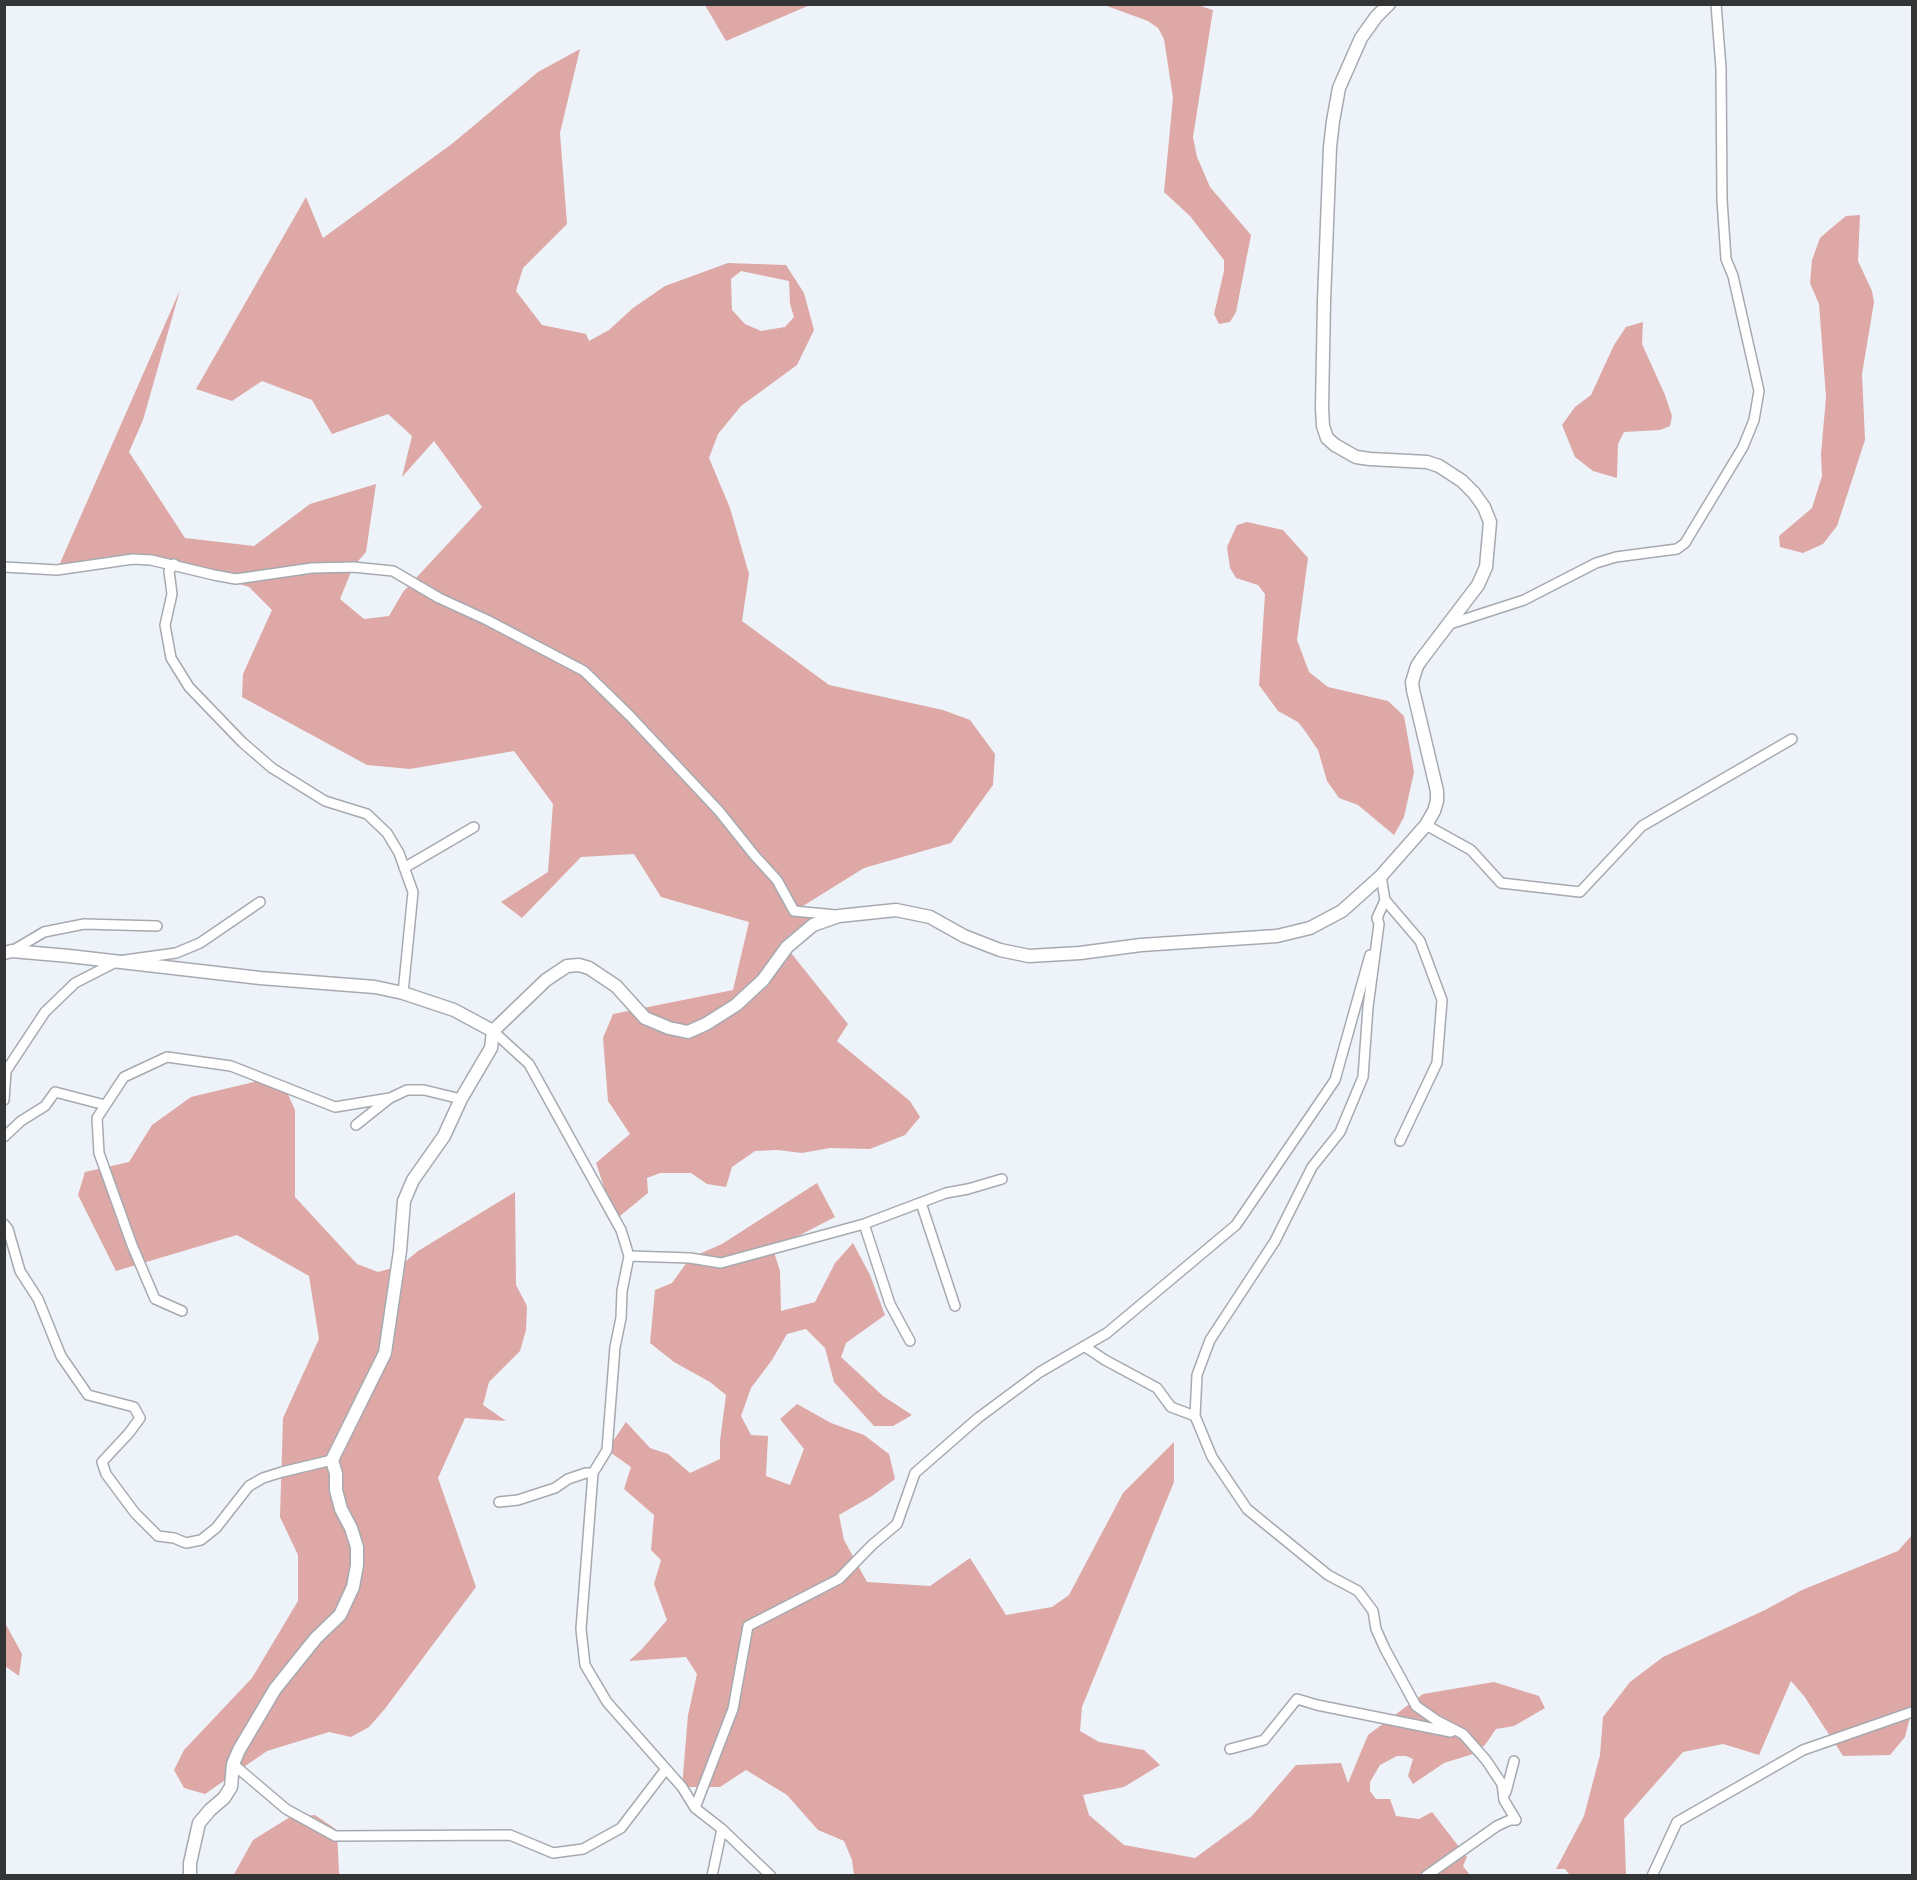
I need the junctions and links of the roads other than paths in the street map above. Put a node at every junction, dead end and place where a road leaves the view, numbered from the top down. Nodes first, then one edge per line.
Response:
1 (1389, 4) edge
2 (1716, 4) edge
3 (174, 564) junction
4 (5, 568) edge
5 (1450, 624) junction
6 (1792, 739) dead end
7 (1426, 825) junction
8 (474, 827) dead end
9 (404, 868) junction
10 (1381, 876) junction
11 (1385, 900) junction
12 (260, 902) dead end
13 (839, 916) junction
14 (1379, 924) junction
15 (157, 926) dead end
16 (8, 952) edge
17 (118, 961) junction
18 (403, 993) junction
19 (493, 1031) junction
20 (390, 1098) junction
21 (461, 1099) junction
22 (4, 1100) edge
23 (105, 1105) junction
24 (356, 1125) dead end
25 (4, 1137) edge
26 (1400, 1141) dead end
27 (1002, 1179) dead end
28 (921, 1203) junction
29 (4, 1224) edge
30 (864, 1224) junction
31 (629, 1256) junction
32 (955, 1305) dead end
33 (182, 1311) dead end
34 (910, 1341) dead end
35 (1084, 1346) junction
36 (1195, 1416) junction
37 (332, 1460) junction
38 (593, 1473) junction
39 (499, 1502) dead end
40 (1912, 1712) edge
41 (1463, 1734) junction
42 (1230, 1749) dead end
43 (1514, 1761) dead end
44 (233, 1764) junction
45 (666, 1769) junction
46 (1504, 1800) junction
47 (695, 1808) junction
48 (722, 1829) junction
49 (190, 1875) edge
50 (711, 1875) edge
51 (771, 1875) edge
52 (1426, 1875) edge
53 (1652, 1875) edge

1 - 5 street
2 - 5 street
3 - 4 street
3 - 9 street
3 - 13 street
5 - 7 street
6 - 7 street
7 - 10 street
8 - 9 street
9 - 18 street
10 - 11 street
10 - 13 street
11 - 14 street
11 - 26 street
12 - 17 street
13 - 19 street
14 - 35 street
14 - 36 street
15 - 16 street
16 - 17 street
17 - 18 street
17 - 22 street
18 - 19 street
19 - 21 street
19 - 31 street
20 - 21 street
20 - 23 street
20 - 24 street
21 - 37 street
23 - 25 street
23 - 33 street
27 - 28 street
28 - 30 street
28 - 32 street
29 - 37 street
30 - 31 street
30 - 34 street
31 - 38 street
35 - 36 street
35 - 47 street
36 - 41 street
37 - 44 street
38 - 39 street
38 - 45 street
40 - 53 street
41 - 42 street
41 - 46 street
43 - 46 street
44 - 45 street
44 - 49 street
45 - 47 street
46 - 52 street
47 - 48 street
48 - 50 street
48 - 51 street

